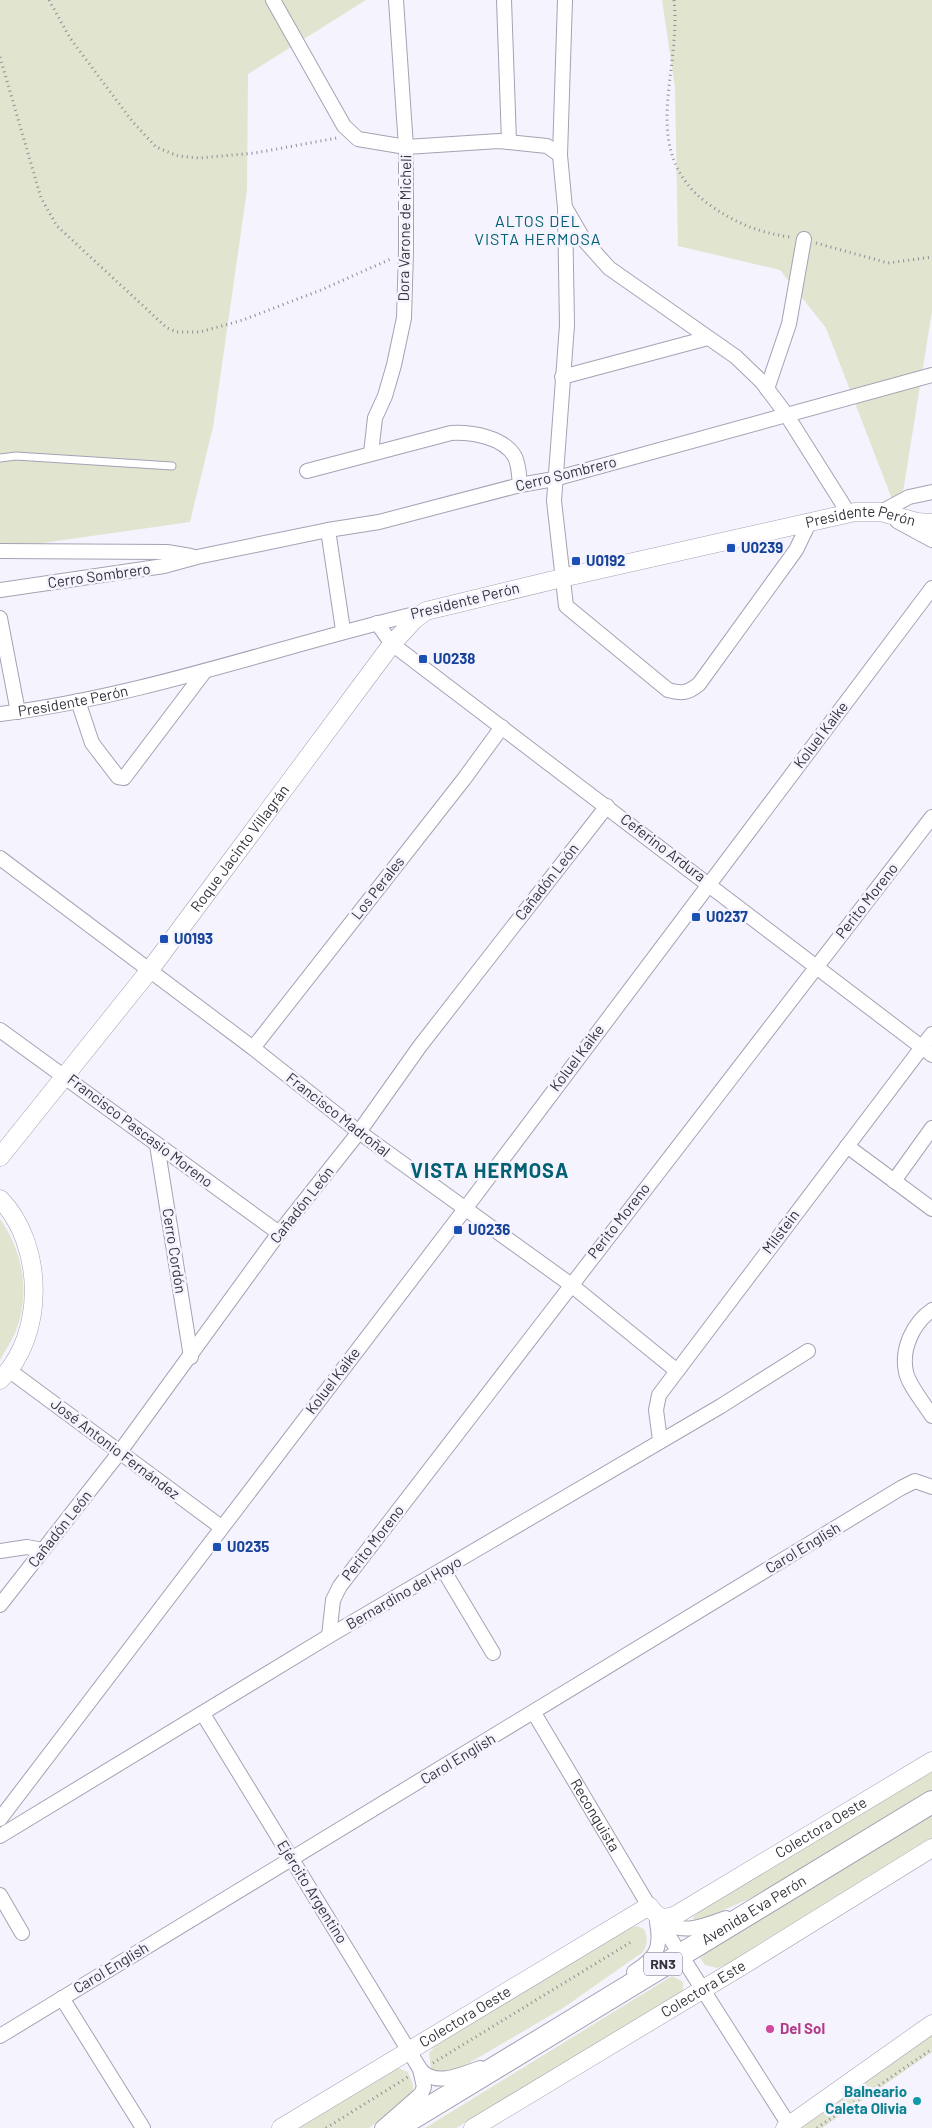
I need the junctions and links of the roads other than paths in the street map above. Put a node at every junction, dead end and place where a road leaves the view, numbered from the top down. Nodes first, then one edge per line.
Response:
1 (273, 0) edge
2 (396, 0) edge
3 (504, 0) edge
4 (565, 0) edge
5 (509, 141) junction
6 (406, 147) junction
7 (560, 155) junction
8 (565, 208) junction
9 (804, 239) road end
10 (708, 338) junction
11 (562, 376) junction
12 (932, 376) edge
13 (767, 389) junction
14 (786, 414) junction
15 (371, 452) junction
16 (0, 458) edge
17 (172, 466) dead end
18 (307, 471) dead end
19 (554, 479) junction
20 (520, 485) junction
21 (932, 492) edge
22 (881, 512) junction
23 (848, 514) junction
24 (810, 521) junction
25 (932, 523) edge
26 (328, 530) junction
27 (932, 540) edge
28 (0, 551) edge
29 (197, 557) junction
30 (562, 578) junction
31 (932, 588) edge
32 (0, 590) edge
33 (426, 611) junction
34 (0, 618) edge
35 (376, 622) junction
36 (343, 630) junction
37 (392, 644) junction
38 (205, 671) junction
39 (78, 701) junction
40 (18, 712) junction
41 (0, 714) edge
42 (502, 726) junction
43 (607, 806) junction
44 (932, 817) edge
45 (0, 858) edge
46 (709, 883) junction
47 (814, 967) junction
48 (149, 971) junction
49 (0, 1030) edge
50 (932, 1034) edge
51 (252, 1048) junction
52 (927, 1051) edge
53 (66, 1076) junction
54 (932, 1128) edge
55 (359, 1132) junction
56 (157, 1145) junction
57 (847, 1146) junction
58 (0, 1157) edge
59 (894, 1181) junction
60 (0, 1198) edge
61 (465, 1209) junction
62 (932, 1209) edge
63 (279, 1234) junction
64 (570, 1284) junction
65 (932, 1310) edge
66 (808, 1351) dead end
67 (190, 1357) junction
68 (677, 1371) junction
69 (5, 1376) edge
70 (932, 1416) edge
71 (660, 1440) junction
72 (119, 1453) junction
73 (932, 1486) edge
74 (221, 1527) junction
75 (43, 1550) junction
76 (0, 1551) edge
77 (444, 1571) junction
78 (0, 1606) edge
79 (329, 1636) junction
80 (493, 1653) dead end
81 (534, 1713) junction
82 (203, 1714) junction
83 (932, 1761) edge
84 (932, 1802) edge
85 (0, 1819) edge
86 (0, 1836) edge
87 (932, 1848) edge
88 (293, 1860) junction
89 (781, 1894) junction
90 (0, 1895) edge
91 (653, 1911) junction
92 (22, 1933) dead end
93 (680, 1954) junction
94 (702, 1990) junction
95 (62, 1998) junction
96 (588, 2012) junction
97 (932, 2024) edge
98 (0, 2036) edge
99 (410, 2051) junction
100 (521, 2052) junction
101 (420, 2070) junction
102 (787, 2127) edge
103 (143, 2128) edge
104 (281, 2128) edge
105 (382, 2128) edge
106 (396, 2128) edge
107 (473, 2128) edge

1 - 6 street
2 - 6 street, Dora Varone de Micheli
3 - 5 street
4 - 7 street
5 - 6 street
5 - 7 street
6 - 15 street, Dora Varone de Micheli
7 - 8 street
8 - 10 street
8 - 11 street
9 - 13 street
10 - 11 street
10 - 13 street
11 - 19 street
12 - 14 street, Cerro Sombrero
13 - 14 street
14 - 19 street, Cerro Sombrero
14 - 23 street
15 - 18 street
15 - 20 street
16 - 17 lane
19 - 20 street, Cerro Sombrero
19 - 30 street
20 - 26 street, Cerro Sombrero
21 - 22 street
22 - 23 street, Presidente Perón
22 - 25 street, Presidente Perón
22 - 27 street
23 - 24 street, Presidente Perón
24 - 30 street, Presidente Perón
24 - 30 street
26 - 29 street, Cerro Sombrero
26 - 36 street
28 - 29 street, Cerro Sombrero
29 - 32 street, Cerro Sombrero
30 - 33 street, Presidente Perón
31 - 46 street, Koluel Kaike
33 - 35 street, Presidente Perón
33 - 37 street, Roque Jacinto Villagrán
34 - 40 street
35 - 36 street, Presidente Perón
35 - 37 street, Ceferino Ardura
36 - 38 street, Presidente Perón
37 - 42 street, Ceferino Ardura
37 - 48 street, Roque Jacinto Villagrán
38 - 39 street, Presidente Perón
38 - 39 street
39 - 40 street, Presidente Perón
40 - 41 street, Presidente Perón
42 - 43 street, Ceferino Ardura
42 - 51 street, Los Perales
43 - 46 street, Ceferino Ardura
43 - 55 street, Cañadón León
44 - 47 street, Perito Moreno
45 - 48 street, Francisco Madroñal
46 - 47 street, Ceferino Ardura
46 - 61 street, Koluel Kaike
47 - 52 street, Ceferino Ardura
47 - 64 street, Perito Moreno
48 - 51 street, Francisco Madroñal
48 - 53 street, Roque Jacinto Villagrán
49 - 53 street, Francisco Pascasio Moreno
50 - 52 street, Milstein
51 - 55 street, Francisco Madroñal
52 - 57 street, Milstein
53 - 56 street, Francisco Pascasio Moreno
53 - 58 street, Roque Jacinto Villagrán
54 - 59 street
55 - 61 street, Francisco Madroñal
55 - 63 street, Cañadón León
56 - 63 street, Francisco Pascasio Moreno
56 - 67 street, Cerro Cordón
57 - 59 street
57 - 68 street, Milstein
59 - 62 street
60 - 69 street
61 - 64 street, Francisco Madroñal
61 - 74 street, Koluel Kaike
63 - 67 street, Cañadón León
64 - 68 street, Francisco Madroñal
64 - 79 street, Perito Moreno
65 - 70 street
66 - 71 street, Bernardino del Hoyo
67 - 72 street, Cañadón León
68 - 71 street, Milstein
69 - 72 street, José Antonio Fernández
71 - 77 street, Bernardino del Hoyo
72 - 74 street, José Antonio Fernández
72 - 75 street, Cañadón León
73 - 81 street, Carol English
74 - 85 street, Koluel Kaike
75 - 76 street
75 - 78 street, Cañadón León
77 - 79 street, Bernardino del Hoyo
77 - 80 street
79 - 82 street, Bernardino del Hoyo
81 - 88 street, Carol English
81 - 91 street, Reconquista
82 - 86 street, Bernardino del Hoyo
82 - 88 street, Ejército Argentino
83 - 91 street, Colectora Oeste
84 - 89 highway, Avenida Eva Perón / RN3
87 - 94 street, Colectora Este
88 - 95 street, Carol English
88 - 99 street, Ejército Argentino
89 - 91 street
89 - 93 highway, Avenida Eva Perón / RN3
90 - 92 street
91 - 93 street, Reconquista
91 - 96 street, Reconquista
91 - 99 street, Colectora Oeste
93 - 94 street, Reconquista
93 - 96 highway, Avenida Eva Perón / RN3
94 - 102 street, Reconquista
94 - 107 street, Colectora Este
95 - 98 street, Carol English
95 - 103 street
96 - 100 highway, Avenida Eva Perón / RN3
97 - 102 street
99 - 101 street, Ejército Argentino
99 - 104 street, Colectora Oeste
100 - 101 street
100 - 106 highway, Avenida Eva Perón / RN3
101 - 105 street, Ejército Argentino

